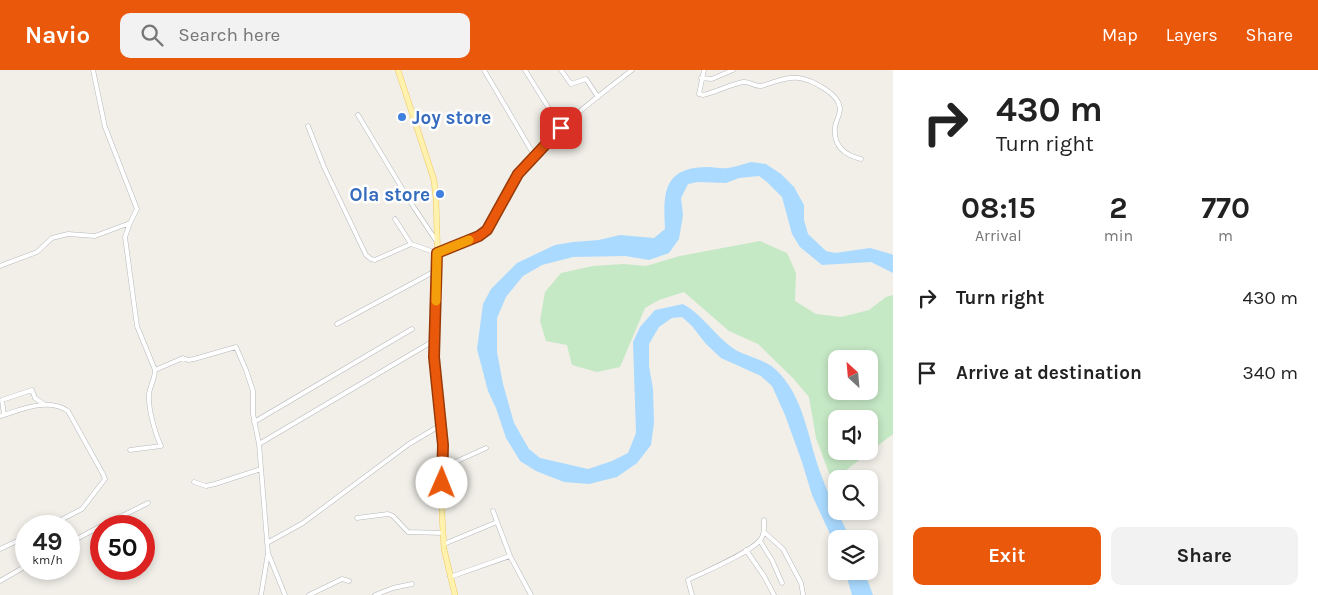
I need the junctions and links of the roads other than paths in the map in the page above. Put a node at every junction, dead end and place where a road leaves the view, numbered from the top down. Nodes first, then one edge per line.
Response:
1 (93, 70) edge
2 (398, 70) edge
3 (484, 70) edge
4 (524, 70) edge
5 (562, 70) edge
6 (632, 70) edge
7 (704, 70) edge
8 (733, 70) edge
9 (701, 78) junction
10 (598, 97) junction
11 (358, 115) dead end
12 (308, 126) dead end
13 (561, 128) junction
14 (534, 155) junction
15 (861, 158) dead end
16 (395, 219) dead end
17 (130, 223) junction
18 (437, 242) junction
19 (410, 244) junction
20 (437, 253) junction
21 (0, 266) edge
22 (438, 270) junction
23 (337, 324) dead end
24 (412, 329) dead end
25 (435, 340) junction
26 (155, 370) junction
27 (44, 404) junction
28 (2, 416) edge
29 (254, 422) junction
30 (441, 425) junction
31 (259, 444) junction
32 (486, 448) dead end
33 (130, 450) dead end
34 (442, 468) junction
35 (261, 469) junction
36 (194, 482) dead end
37 (148, 503) dead end
38 (493, 511) dead end
39 (70, 515) edge
40 (123, 515) edge
41 (357, 518) dead end
42 (764, 520) dead end
43 (497, 522) junction
44 (764, 532) junction
45 (443, 534) junction
46 (760, 541) junction
47 (15, 542) edge
48 (267, 543) junction
49 (444, 544) junction
50 (0, 549) edge
51 (746, 550) junction
52 (268, 553) junction
53 (510, 556) junction
54 (15, 572) edge
55 (450, 577) junction
56 (0, 580) edge
57 (349, 581) dead end
58 (782, 583) dead end
59 (412, 584) dead end
60 (803, 594) edge
61 (261, 595) edge
62 (285, 595) edge
63 (309, 595) edge
64 (375, 595) edge
65 (456, 595) edge
66 (531, 595) edge
67 (692, 595) edge
68 (774, 595) edge

1 - 17 street
2 - 18 main road
3 - 14 street
4 - 13 street
5 - 10 street
6 - 10 street
7 - 9 street
8 - 9 street
9 - 15 street
10 - 13 street
11 - 18 street
12 - 19 street
13 - 14 street
14 - 20 street
16 - 19 street
17 - 21 street
17 - 26 street
18 - 20 main road
19 - 20 street
20 - 22 main road
22 - 23 street
22 - 25 main road
24 - 29 street
25 - 30 main road
25 - 31 street
26 - 29 street
26 - 33 street
27 - 28 street
27 - 28 street
27 - 39 street
29 - 31 street
30 - 34 main road
30 - 48 street
31 - 35 street
32 - 34 street
34 - 45 main road
35 - 36 street
35 - 48 street
37 - 40 street
38 - 43 street
41 - 45 street
42 - 44 street
43 - 49 street
43 - 53 street
44 - 46 street
44 - 60 street
45 - 49 main road
46 - 51 street
46 - 58 street
47 - 50 street
48 - 52 street
49 - 55 main road
51 - 67 street
51 - 68 street
52 - 61 street
52 - 62 street
53 - 55 street
53 - 66 street
54 - 56 street
55 - 65 main road
57 - 63 street
59 - 64 street

